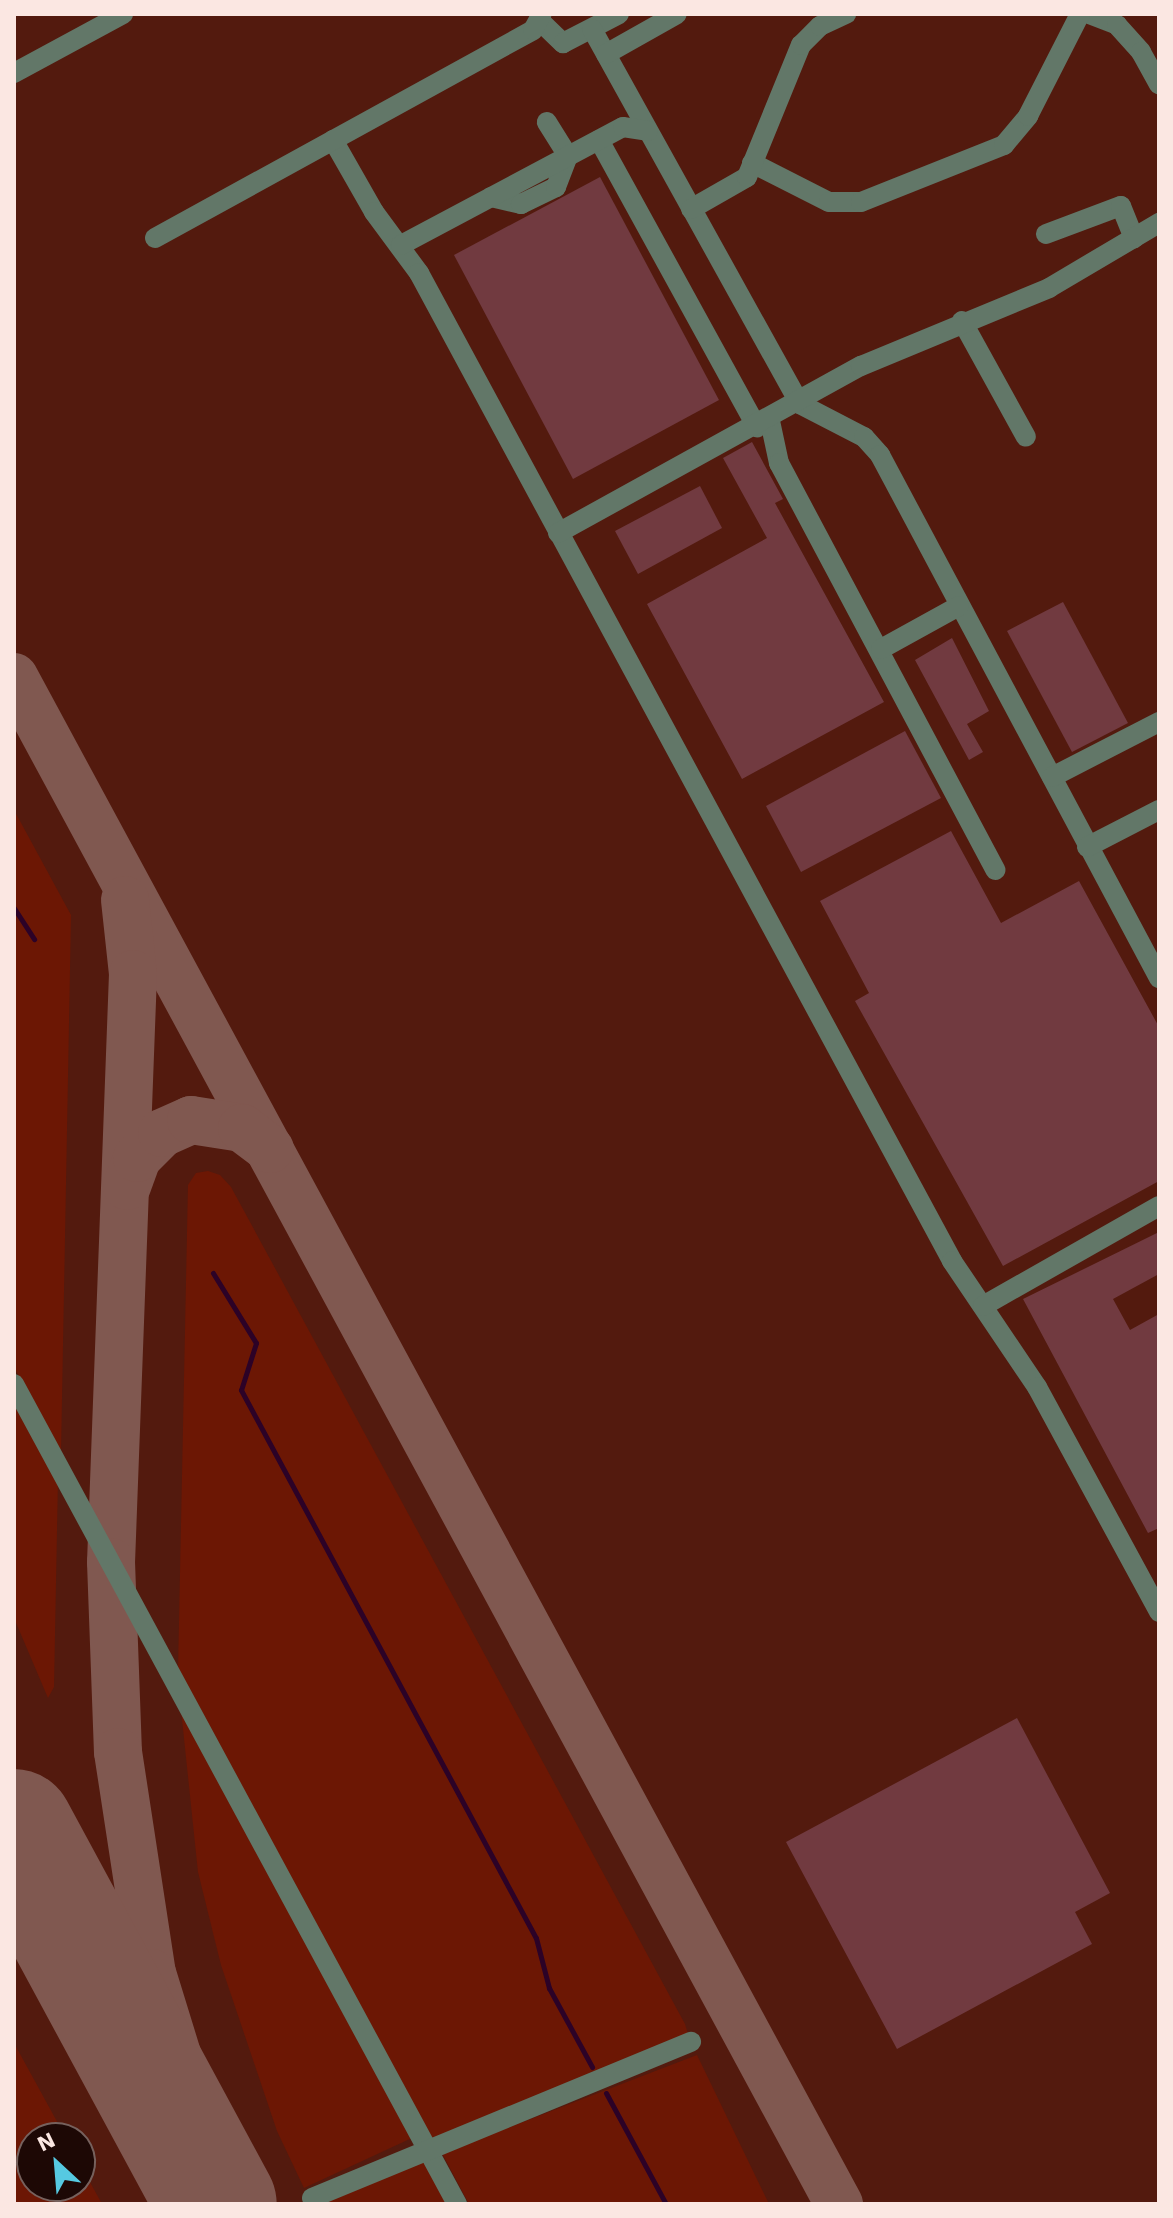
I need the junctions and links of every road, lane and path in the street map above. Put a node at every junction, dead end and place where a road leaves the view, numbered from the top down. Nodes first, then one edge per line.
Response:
1 (123, 14) edge
2 (619, 14) edge
3 (677, 14) edge
4 (846, 14) edge
5 (1080, 14) edge
6 (1089, 14) edge
7 (541, 18) edge
8 (592, 29) junction
9 (606, 54) junction
10 (14, 73) edge
11 (1159, 84) edge
12 (547, 122) dead end
13 (648, 131) junction
14 (333, 140) junction
15 (599, 140) junction
16 (568, 156) junction
17 (752, 163) junction
18 (691, 209) junction
19 (1159, 223) edge
20 (1046, 234) dead end
21 (155, 238) dead end
22 (1134, 238) junction
23 (401, 245) junction
24 (962, 321) junction
25 (800, 404) junction
26 (764, 424) junction
27 (1026, 437) dead end
28 (558, 533) junction
29 (959, 606) junction
30 (881, 649) junction
31 (1159, 722) edge
32 (1052, 777) junction
33 (1159, 810) edge
34 (1087, 847) junction
35 (995, 870) dead end
36 (1159, 978) edge
37 (1159, 1206) edge
38 (983, 1306) junction
39 (14, 1384) edge
40 (1150, 1576) edge
41 (1159, 1612) edge
42 (691, 2042) dead end
43 (428, 2150) junction
44 (312, 2198) dead end
45 (457, 2204) edge

1 - 10 street
2 - 8 street
3 - 9 street
4 - 17 street
5 - 17 street
6 - 11 street
7 - 8 street
7 - 14 street
8 - 9 street
9 - 13 street
12 - 16 street
13 - 15 street
13 - 18 street
14 - 21 street
14 - 23 street
15 - 16 street
15 - 26 street
16 - 23 street
17 - 18 street
18 - 25 street
19 - 22 street
20 - 22 street
22 - 24 street
23 - 28 street
24 - 25 street
24 - 27 street
25 - 26 street
25 - 29 street
26 - 28 street
26 - 30 street
28 - 38 street
29 - 30 street
29 - 32 street
30 - 35 street
31 - 32 street
32 - 34 street
33 - 34 street
34 - 36 street
37 - 38 street
38 - 40 street
39 - 43 street
40 - 41 street
42 - 43 street
43 - 44 street
43 - 45 street

